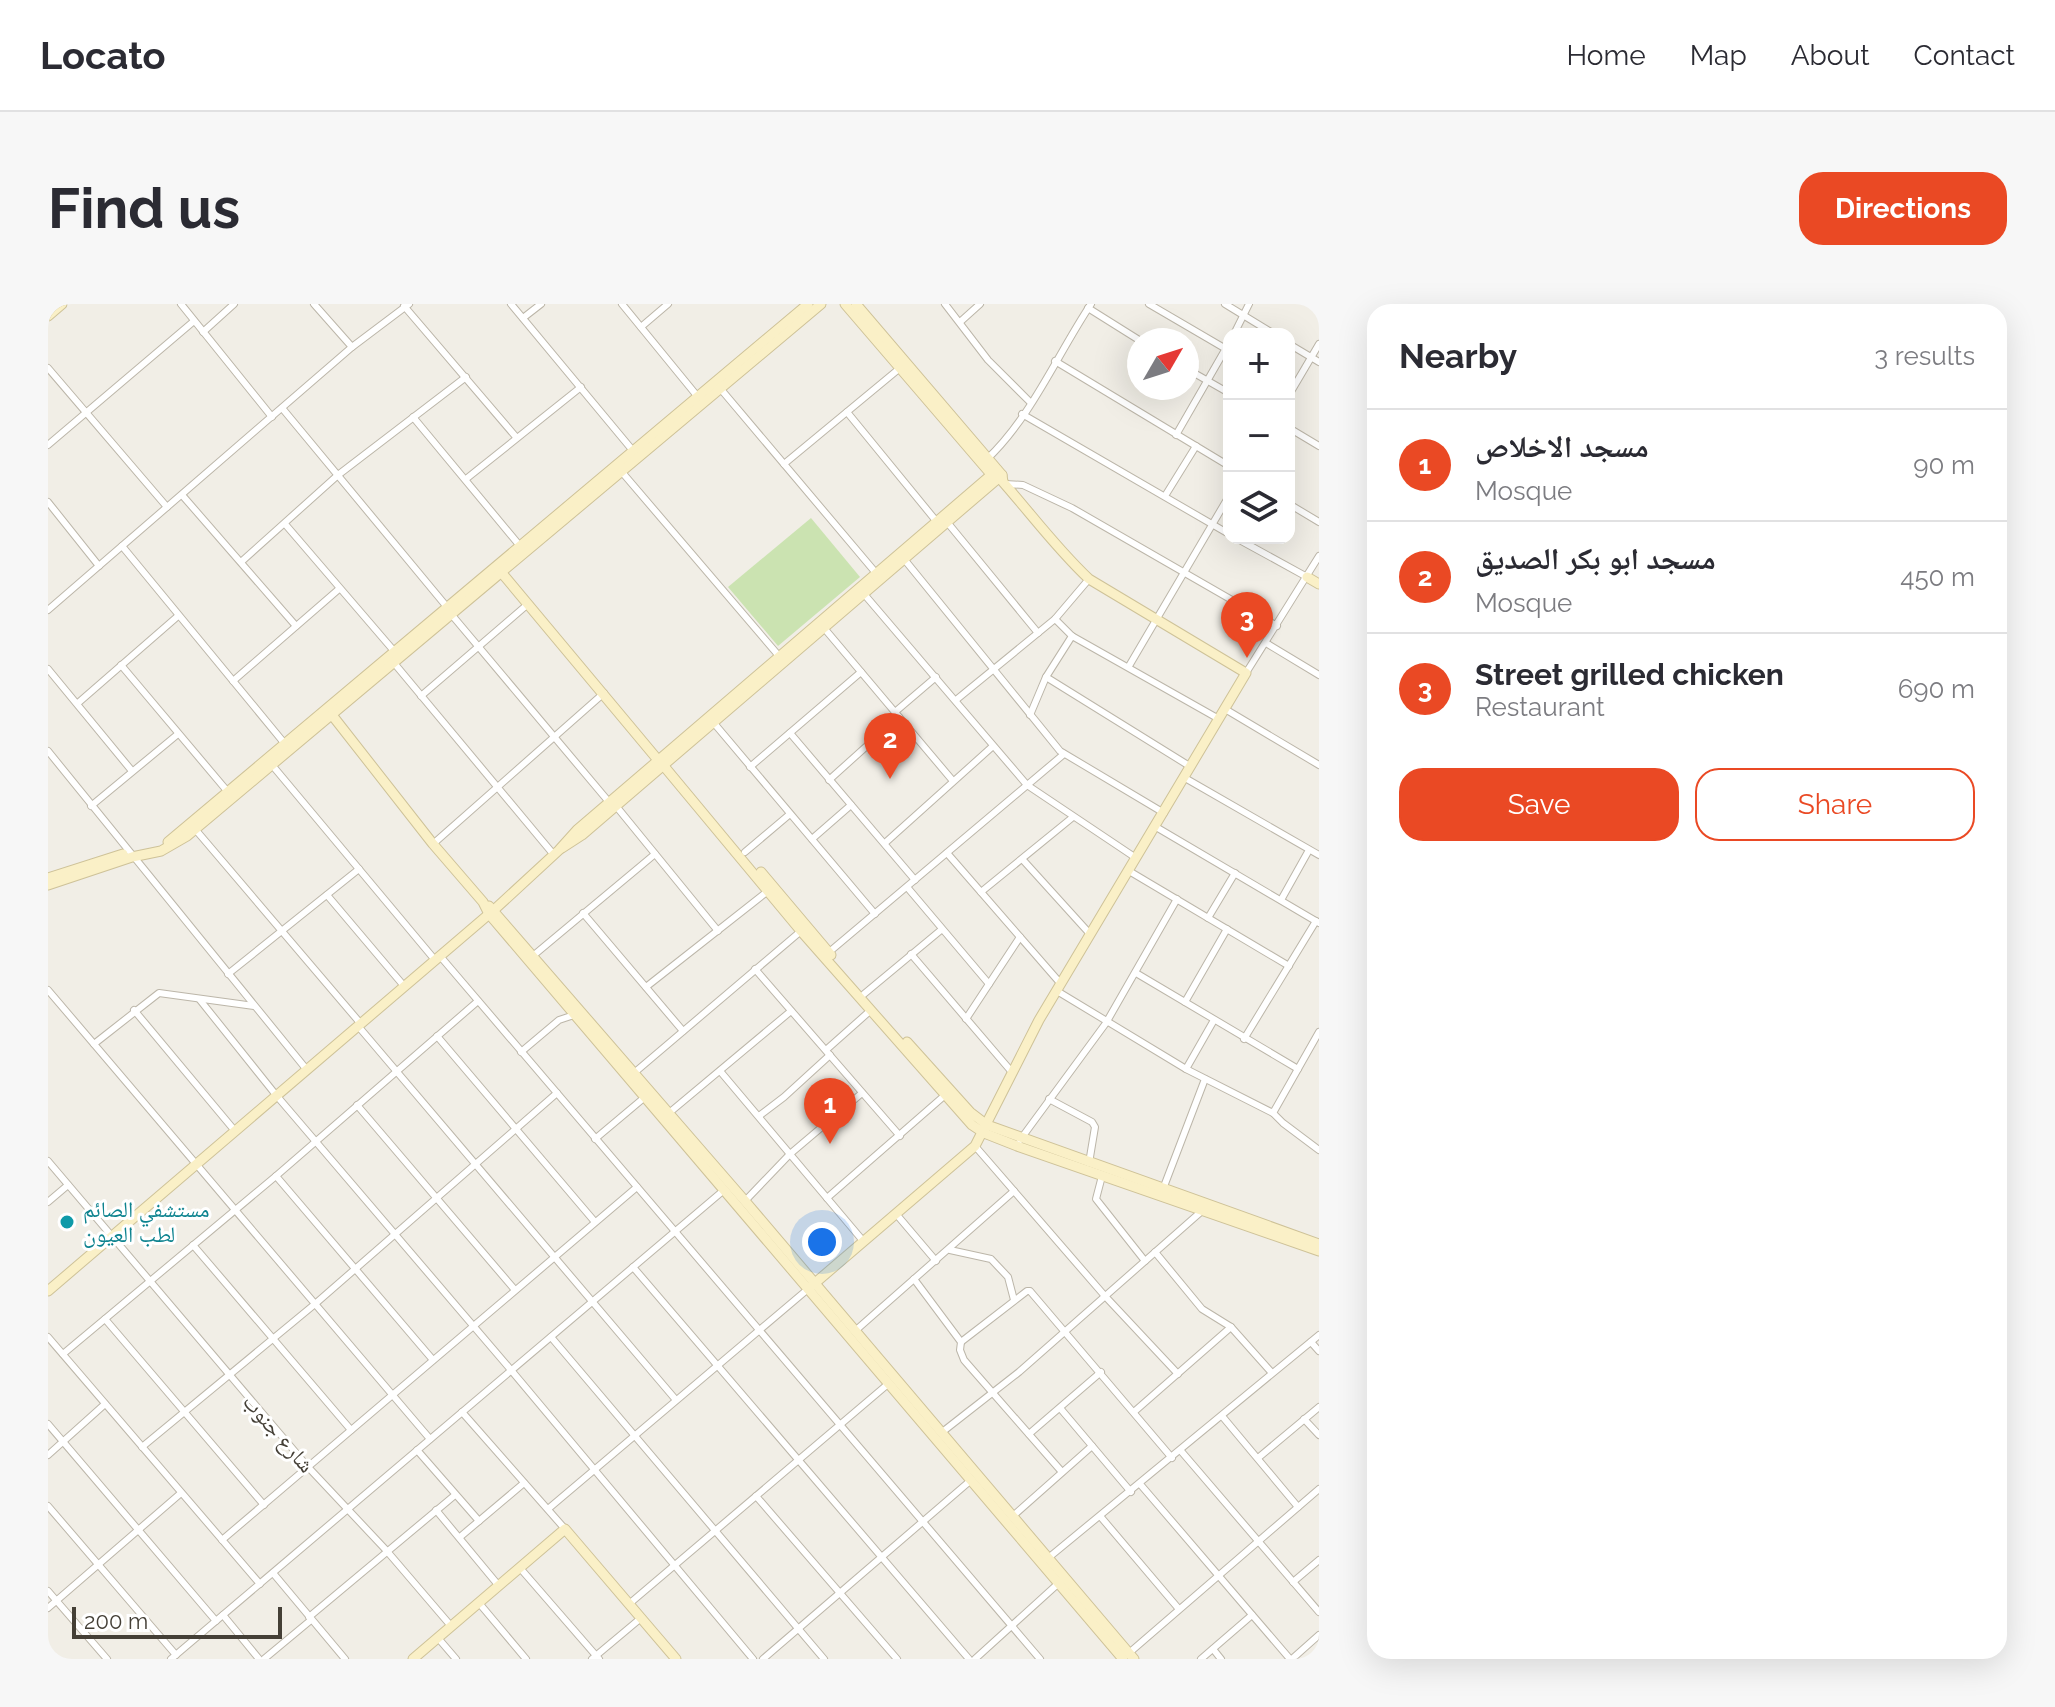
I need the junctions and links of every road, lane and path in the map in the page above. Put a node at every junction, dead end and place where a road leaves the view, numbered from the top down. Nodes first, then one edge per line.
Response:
1 (62, 304) edge
2 (181, 304) edge
3 (234, 304) edge
4 (314, 304) edge
5 (511, 304) edge
6 (541, 304) edge
7 (622, 304) edge
8 (668, 304) edge
9 (808, 304) edge
10 (821, 304) edge
11 (845, 304) edge
12 (871, 304) edge
13 (945, 304) edge
14 (980, 304) edge
15 (1149, 304) edge
16 (1225, 304) edge
17 (1249, 304) edge
18 (406, 305) edge
19 (1089, 306) edge
20 (859, 308) edge
21 (1242, 315) junction
22 (48, 316) edge
23 (523, 318) junction
24 (194, 321) junction
25 (960, 322) junction
26 (641, 327) junction
27 (1237, 328) edge
28 (1264, 328) edge
29 (203, 332) junction
30 (1127, 332) edge
31 (1223, 344) edge
32 (1319, 344) edge
33 (352, 347) junction
34 (1295, 348) edge
35 (1223, 353) edge
36 (1311, 358) junction
37 (1055, 361) junction
38 (1319, 362) edge
39 (48, 368) edge
40 (900, 368) junction
41 (1199, 376) edge
42 (466, 377) junction
43 (1207, 381) junction
44 (1295, 385) edge
45 (581, 387) junction
46 (719, 387) junction
47 (1223, 390) edge
48 (698, 397) junction
49 (1030, 402) junction
50 (282, 408) junction
51 (87, 411) junction
52 (847, 412) junction
53 (1022, 414) junction
54 (272, 417) junction
55 (413, 417) junction
56 (1295, 432) edge
57 (1176, 435) junction
58 (516, 437) junction
59 (48, 445) edge
60 (1196, 446) junction
61 (1319, 446) edge
62 (635, 453) junction
63 (984, 461) junction
64 (1223, 462) edge
65 (784, 464) junction
66 (621, 471) junction
67 (338, 475) junction
68 (999, 478) junction
69 (466, 479) junction
70 (182, 495) junction
71 (1165, 496) junction
72 (48, 502) edge
73 (1223, 506) edge
74 (167, 507) junction
75 (1295, 508) edge
76 (942, 522) junction
77 (1319, 522) edge
78 (285, 524) junction
79 (1213, 524) junction
80 (1223, 530) edge
81 (1247, 544) edge
82 (122, 546) junction
83 (520, 546) junction
84 (1319, 556) edge
85 (904, 559) junction
86 (241, 562) junction
87 (99, 566) junction
88 (1184, 571) junction
89 (501, 572) junction
90 (876, 573) junction
91 (1307, 577) junction
92 (1089, 579) junction
93 (1319, 584) edge
94 (339, 589) junction
95 (864, 594) junction
96 (528, 604) junction
97 (48, 610) edge
98 (449, 611) junction
99 (178, 616) junction
100 (1055, 619) junction
101 (1155, 619) junction
102 (296, 626) junction
103 (1277, 626) junction
104 (824, 628) junction
105 (1038, 633) junction
106 (1072, 636) junction
107 (1266, 643) junction
108 (479, 647) junction
109 (394, 651) junction
110 (779, 656) junction
111 (394, 663) junction
112 (121, 665) junction
113 (1129, 666) junction
114 (48, 669) edge
115 (993, 670) junction
116 (861, 672) junction
117 (1246, 673) junction
118 (1319, 675) edge
119 (936, 677) junction
120 (1046, 677) junction
121 (233, 681) junction
122 (604, 693) junction
123 (421, 696) junction
124 (956, 700) junction
125 (78, 703) junction
126 (1225, 709) junction
127 (332, 715) junction
128 (897, 715) junction
129 (1030, 715) junction
130 (1219, 719) junction
131 (713, 722) junction
132 (790, 733) junction
133 (178, 734) junction
134 (555, 738) junction
135 (285, 744) junction
136 (993, 746) junction
137 (48, 751) edge
138 (1064, 754) junction
139 (661, 759) junction
140 (272, 765) junction
141 (1319, 765) edge
142 (750, 767) junction
143 (1191, 767) junction
144 (132, 771) junction
145 (1185, 778) junction
146 (829, 780) junction
147 (953, 781) junction
148 (1027, 785) junction
149 (499, 788) junction
150 (228, 792) junction
151 (613, 804) junction
152 (851, 805) junction
153 (91, 806) junction
154 (1164, 813) junction
155 (790, 814) junction
156 (1073, 817) junction
157 (1156, 827) junction
158 (195, 829) junction
159 (812, 839) junction
160 (885, 843) junction
161 (433, 844) junction
162 (1309, 850) junction
163 (557, 852) junction
164 (745, 852) junction
165 (947, 853) junction
166 (655, 854) junction
167 (130, 855) junction
168 (1319, 855) edge
169 (1136, 858) junction
170 (1023, 860) junction
171 (359, 869) junction
172 (1129, 871) junction
173 (1235, 873) junction
174 (48, 878) edge
175 (915, 880) junction
176 (48, 885) edge
177 (907, 887) junction
178 (768, 891) junction
179 (981, 892) junction
180 (327, 895) junction
181 (1177, 899) junction
182 (1281, 900) junction
183 (492, 912) junction
184 (583, 913) junction
185 (875, 914) junction
186 (1208, 918) junction
187 (1318, 922) edge
188 (1227, 929) junction
189 (941, 930) junction
190 (282, 931) junction
191 (718, 931) junction
192 (801, 931) junction
193 (1090, 934) junction
194 (1020, 937) junction
195 (826, 954) junction
196 (911, 954) junction
197 (534, 955) junction
198 (438, 958) junction
199 (1289, 966) junction
200 (539, 967) junction
201 (755, 969) junction
202 (1136, 973) junction
203 (228, 974) junction
204 (989, 984) junction
205 (404, 986) junction
206 (646, 987) junction
207 (1059, 988) junction
208 (48, 990) edge
209 (864, 994) junction
210 (200, 1000) junction
211 (478, 1001) junction
212 (1185, 1002) junction
213 (254, 1006) junction
214 (134, 1010) junction
215 (871, 1010) junction
216 (791, 1011) junction
217 (574, 1015) junction
218 (966, 1019) junction
219 (1214, 1020) junction
220 (1106, 1023) junction
221 (359, 1025) junction
222 (683, 1031) junction
223 (1319, 1032) edge
224 (437, 1036) junction
225 (1244, 1039) junction
226 (94, 1044) junction
227 (521, 1052) junction
228 (828, 1052) junction
229 (623, 1066) junction
230 (1186, 1069) junction
231 (1298, 1069) junction
232 (307, 1070) junction
233 (397, 1070) junction
234 (720, 1071) junction
235 (1011, 1071) junction
236 (634, 1073) junction
237 (1205, 1079) junction
238 (557, 1093) junction
239 (862, 1093) junction
240 (276, 1095) junction
241 (944, 1096) junction
242 (645, 1097) junction
243 (1049, 1099) junction
244 (357, 1105) junction
245 (669, 1113) junction
246 (1273, 1113) junction
247 (759, 1116) junction
248 (517, 1128) junction
249 (986, 1129) junction
250 (235, 1131) junction
251 (900, 1136) junction
252 (595, 1139) junction
253 (315, 1141) junction
254 (1019, 1143) junction
255 (975, 1146) junction
256 (1319, 1149) edge
257 (790, 1154) junction
258 (48, 1161) edge
259 (1089, 1163) junction
260 (196, 1164) junction
261 (478, 1164) junction
262 (276, 1176) junction
263 (1102, 1176) junction
264 (68, 1185) junction
265 (637, 1187) junction
266 (1163, 1189) junction
267 (724, 1190) junction
268 (1014, 1191) junction
269 (827, 1198) junction
270 (436, 1199) junction
271 (745, 1201) junction
272 (48, 1202) edge
273 (235, 1210) junction
274 (1203, 1210) junction
275 (897, 1215) junction
276 (595, 1222) junction
277 (675, 1231) junction
278 (395, 1234) junction
279 (110, 1237) junction
280 (864, 1242) junction
281 (1319, 1244) edge
282 (193, 1245) junction
283 (950, 1250) junction
284 (1319, 1251) edge
285 (1155, 1252) junction
286 (553, 1256) junction
287 (936, 1261) junction
288 (1145, 1261) junction
289 (633, 1267) junction
290 (355, 1269) junction
291 (914, 1279) junction
292 (149, 1282) junction
293 (811, 1286) junction
294 (515, 1290) junction
295 (48, 1291) edge
296 (1104, 1295) junction
297 (1014, 1300) junction
298 (591, 1302) junction
299 (315, 1304) junction
300 (105, 1319) junction
301 (474, 1326) junction
302 (1231, 1327) junction
303 (758, 1329) junction
304 (855, 1331) junction
305 (1064, 1332) junction
306 (1319, 1335) edge
307 (48, 1337) edge
308 (551, 1337) junction
309 (272, 1338) junction
310 (961, 1342) junction
311 (1311, 1342) junction
312 (1319, 1351) edge
313 (63, 1354) junction
314 (433, 1360) junction
315 (717, 1365) junction
316 (511, 1370) junction
317 (1101, 1372) junction
318 (1272, 1373) junction
319 (229, 1374) junction
320 (1178, 1374) junction
321 (888, 1384) junction
322 (993, 1392) junction
323 (392, 1395) junction
324 (676, 1400) junction
325 (105, 1404) junction
326 (1319, 1407) edge
327 (1060, 1408) junction
328 (1135, 1411) junction
329 (185, 1412) junction
330 (462, 1412) junction
331 (1222, 1416) junction
332 (1304, 1419) junction
333 (48, 1424) edge
334 (841, 1424) junction
335 (351, 1430) junction
336 (941, 1433) junction
337 (1029, 1434) junction
338 (634, 1435) junction
339 (1319, 1435) edge
340 (430, 1439) junction
341 (63, 1442) junction
342 (1092, 1446) junction
343 (142, 1447) junction
344 (417, 1450) junction
345 (1181, 1451) junction
346 (48, 1455) edge
347 (1172, 1458) junction
348 (1258, 1458) junction
349 (797, 1461) junction
350 (308, 1467) junction
351 (594, 1469) junction
352 (1062, 1472) junction
353 (970, 1481) junction
354 (524, 1483) junction
355 (1140, 1484) junction
356 (1319, 1489) edge
357 (1131, 1492) junction
358 (181, 1493) junction
359 (455, 1495) junction
360 (756, 1496) junction
361 (264, 1505) junction
362 (48, 1506) edge
363 (1298, 1507) junction
364 (348, 1509) junction
365 (548, 1509) junction
366 (436, 1510) junction
367 (1013, 1516) junction
368 (1100, 1516) junction
369 (479, 1521) junction
370 (924, 1521) junction
371 (565, 1529) junction
372 (138, 1530) junction
373 (715, 1530) junction
374 (460, 1537) junction
375 (222, 1540) junction
376 (1258, 1541) junction
377 (386, 1550) junction
378 (881, 1558) junction
379 (1319, 1560) edge
380 (1045, 1561) junction
381 (99, 1565) junction
382 (674, 1565) junction
383 (520, 1568) junction
384 (273, 1573) junction
385 (1219, 1574) junction
386 (1062, 1581) junction
387 (1293, 1582) junction
388 (260, 1584) junction
389 (499, 1586) junction
390 (48, 1591) edge
391 (840, 1593) junction
392 (56, 1601) junction
393 (479, 1603) junction
394 (629, 1604) junction
395 (48, 1608) edge
396 (1178, 1608) junction
397 (1319, 1612) edge
398 (223, 1615) junction
399 (1252, 1615) junction
400 (310, 1618) junction
401 (641, 1618) junction
402 (216, 1621) junction
403 (451, 1626) junction
404 (1013, 1627) junction
405 (798, 1629) junction
406 (1319, 1635) edge
407 (438, 1638) junction
408 (1213, 1649) junction
409 (176, 1655) edge
410 (1129, 1657) edge
411 (595, 1658) edge
412 (107, 1659) edge
413 (189, 1659) edge
414 (262, 1659) edge
415 (345, 1659) edge
416 (413, 1659) edge
417 (456, 1659) edge
418 (526, 1659) edge
419 (676, 1659) edge
420 (753, 1659) edge
421 (763, 1659) edge
422 (824, 1659) edge
423 (897, 1659) edge
424 (972, 1659) edge
425 (1040, 1659) edge
426 (1201, 1659) edge
427 (1221, 1659) edge
428 (1291, 1659) edge

1 - 22 street
2 - 24 street
3 - 29 street
4 - 33 street
5 - 23 street
6 - 23 street
7 - 26 street
8 - 26 street
9 - 48 street
10 - 46 street
11 - 40 street
12 - 20 street
13 - 25 street
14 - 25 street
15 - 31 street
16 - 21 street
17 - 21 street
18 - 33 street
18 - 42 street
19 - 30 street
19 - 37 street
20 - 63 street
21 - 27 street
21 - 28 street
23 - 45 street
24 - 29 street
24 - 51 street
25 - 49 street
26 - 48 street
29 - 54 street
32 - 36 street
33 - 50 street
34 - 36 street
35 - 43 street
36 - 38 street
36 - 44 street
37 - 49 street
37 - 57 street
39 - 51 street
40 - 52 street
40 - 63 street
41 - 43 street
42 - 55 street
42 - 58 street
43 - 47 street
43 - 57 street
45 - 58 street
45 - 62 street
46 - 62 street
46 - 65 street
48 - 62 street
49 - 53 street
50 - 54 street
50 - 67 street
51 - 59 street
51 - 74 street
52 - 65 street
52 - 76 street
53 - 63 street
53 - 71 street
54 - 70 street
55 - 67 street
55 - 69 street
56 - 61 street
57 - 60 street
58 - 69 street
60 - 64 street
60 - 71 street
62 - 66 street
62 - 83 street
63 - 68 street
65 - 90 street
66 - 89 street
66 - 110 street
67 - 78 street
67 - 98 street
68 - 76 street
68 - 88 street
68 - 92 street
69 - 83 street
70 - 74 street
70 - 86 street
71 - 79 street
72 - 87 street
73 - 79 street
74 - 82 street
75 - 77 street
76 - 85 street
76 - 90 street
76 - 105 street
78 - 86 street
78 - 94 street
79 - 80 street
79 - 88 street
81 - 91 street
82 - 87 street
82 - 99 street
83 - 98 street
84 - 91 street
85 - 95 street
85 - 115 street
86 - 102 street
87 - 97 street
88 - 101 street
88 - 103 street
89 - 96 street
89 - 98 street
90 - 110 street
91 - 93 street
91 - 103 street
92 - 100 street
92 - 101 street
94 - 102 street
94 - 109 street
95 - 104 street
95 - 119 street
96 - 108 street
96 - 122 street
98 - 108 street
98 - 109 street
98 - 111 street
99 - 112 street
99 - 121 street
100 - 105 street
100 - 106 street
101 - 113 street
101 - 117 street
102 - 121 street
103 - 107 street
104 - 116 street
104 - 131 street
105 - 115 street
106 - 113 street
106 - 120 street
107 - 117 street
107 - 118 street
108 - 123 street
108 - 134 street
109 - 135 street
110 - 139 street
111 - 123 street
111 - 127 street
112 - 125 street
112 - 133 street
113 - 130 street
114 - 125 street
115 - 124 street
115 - 129 street
116 - 128 street
116 - 132 street
117 - 126 street
119 - 124 street
119 - 128 street
120 - 129 street
120 - 143 street
121 - 135 street
122 - 134 street
122 - 139 street
123 - 149 street
124 - 136 street
125 - 144 street
126 - 130 street
126 - 141 street
127 - 140 street
127 - 161 street
128 - 146 street
128 - 147 street
129 - 138 street
130 - 143 street
131 - 139 street
131 - 142 street
132 - 142 street
132 - 146 street
133 - 144 street
133 - 150 street
134 - 149 street
134 - 151 street
135 - 150 street
136 - 147 street
136 - 148 street
137 - 153 street
138 - 148 street
138 - 154 street
139 - 151 street
139 - 164 street
139 - 178 street
140 - 158 street
140 - 171 street
142 - 155 street
143 - 145 street
144 - 153 street
145 - 154 street
145 - 162 street
146 - 152 street
147 - 160 street
148 - 156 street
148 - 165 street
149 - 161 street
149 - 163 street
150 - 167 street
151 - 163 street
151 - 166 street
152 - 159 street
152 - 160 street
153 - 167 street
154 - 157 street
155 - 159 street
155 - 164 street
156 - 169 street
156 - 170 street
157 - 169 street
157 - 173 street
158 - 167 street
158 - 190 street
159 - 185 street
160 - 175 street
161 - 183 street
162 - 168 street
162 - 182 street
163 - 183 street
164 - 195 street
165 - 175 street
165 - 179 street
166 - 184 street
166 - 191 street
167 - 174 street
167 - 176 street
167 - 203 street
169 - 172 street
170 - 179 street
170 - 193 street
171 - 180 street
171 - 198 street
172 - 181 street
172 - 193 street
173 - 182 street
173 - 186 street
175 - 177 street
177 - 185 street
177 - 189 street
178 - 191 street
178 - 192 street
179 - 194 street
180 - 190 street
180 - 205 street
181 - 186 street
181 - 202 street
182 - 187 street
183 - 197 street
183 - 198 street
183 - 200 street
184 - 197 street
184 - 206 street
185 - 195 street
186 - 188 street
187 - 199 street
188 - 199 street
188 - 212 street
189 - 196 street
189 - 204 street
190 - 203 street
190 - 221 street
191 - 206 street
192 - 195 street
192 - 201 street
193 - 207 street
194 - 204 street
194 - 207 street
195 - 209 street
195 - 215 street
196 - 209 street
196 - 218 street
197 - 200 street
198 - 205 street
198 - 211 street
199 - 225 street
200 - 217 street
200 - 229 street
201 - 216 street
201 - 222 street
202 - 212 street
202 - 220 street
203 - 213 street
204 - 218 street
205 - 221 street
206 - 222 street
207 - 220 street
207 - 235 street
208 - 226 street
209 - 249 street
210 - 213 street
210 - 214 street
210 - 240 street
211 - 224 street
211 - 227 street
212 - 219 street
213 - 232 street
214 - 226 street
214 - 250 street
215 - 228 street
215 - 241 street
216 - 228 street
216 - 234 street
217 - 227 street
217 - 229 street
218 - 235 street
219 - 225 street
219 - 230 street
220 - 230 street
220 - 243 street
221 - 232 street
221 - 233 street
222 - 236 street
223 - 231 street
224 - 233 street
224 - 248 street
225 - 231 street
226 - 260 street
227 - 238 street
228 - 239 street
228 - 247 street
229 - 236 street
229 - 242 street
230 - 237 street
231 - 246 street
232 - 240 street
233 - 244 street
233 - 261 street
234 - 245 street
234 - 247 street
235 - 249 street
236 - 245 street
237 - 246 street
237 - 266 street
238 - 248 street
238 - 252 street
239 - 251 street
239 - 257 street
240 - 250 street
240 - 253 street
241 - 249 street
241 - 251 street
242 - 252 street
242 - 267 street
243 - 254 street
243 - 259 street
244 - 253 street
244 - 270 street
245 - 271 street
246 - 256 street
247 - 257 street
248 - 261 street
248 - 276 street
249 - 254 street
249 - 255 street
250 - 260 street
251 - 269 street
252 - 265 street
253 - 262 street
253 - 278 street
254 - 259 street
254 - 263 street
255 - 268 street
255 - 275 street
257 - 269 street
257 - 271 street
258 - 264 street, شارع جنوب
259 - 266 street
260 - 273 street
260 - 279 street
261 - 270 street
261 - 286 street
262 - 273 street
262 - 290 street
263 - 274 street
263 - 288 street
264 - 272 street
264 - 279 street, شارع جنوب
265 - 276 street
265 - 277 street
266 - 281 street
267 - 277 street
267 - 293 street
268 - 283 street
268 - 296 street
269 - 280 street
270 - 278 street
270 - 294 street
271 - 293 street
273 - 282 street
273 - 299 street
274 - 284 street
274 - 285 street
275 - 280 street
275 - 287 street
276 - 286 street
277 - 289 street
277 - 303 street
278 - 290 street
278 - 301 street
279 - 292 street, شارع جنوب
279 - 295 street
280 - 293 street
282 - 292 street
282 - 309 street
283 - 287 street
283 - 297 street
285 - 288 street
285 - 302 street
286 - 294 street
286 - 298 street
287 - 291 street
288 - 296 street
289 - 298 street
289 - 315 street
290 - 299 street
290 - 314 street
291 - 304 street
291 - 310 street
292 - 300 street
292 - 319 street, شارع جنوب
293 - 303 street
293 - 304 street
293 - 321 street
294 - 301 street
296 - 305 street
296 - 320 street
297 - 305 street
297 - 310 street
298 - 308 street
298 - 324 street
299 - 309 street
299 - 323 street
300 - 313 street
300 - 329 street
301 - 314 street
301 - 316 street
302 - 318 street
302 - 320 street
303 - 315 street
303 - 334 street
304 - 336 street
305 - 317 street
305 - 322 street
306 - 311 street
307 - 313 street
308 - 316 street
308 - 338 street
309 - 319 street
309 - 335 street
310 - 322 street
311 - 312 street
311 - 318 street
313 - 325 street
314 - 323 street
315 - 324 street
315 - 349 street
316 - 330 street
316 - 351 street
317 - 327 street
317 - 328 street
318 - 331 street
319 - 329 street
319 - 350 street, شارع جنوب
320 - 328 street
321 - 334 street
321 - 353 street
322 - 336 street
322 - 337 street
323 - 335 street
323 - 340 street
324 - 338 street
325 - 341 street
325 - 343 street
326 - 332 street
327 - 337 street
327 - 342 street
328 - 347 street
329 - 343 street
329 - 361 street
330 - 340 street
330 - 354 street
331 - 345 street
331 - 348 street
332 - 339 street
332 - 348 street
333 - 341 street
334 - 349 street
334 - 370 street
335 - 350 street
336 - 367 street
337 - 352 street
338 - 351 street
338 - 373 street
340 - 344 street
341 - 346 street
341 - 372 street
342 - 352 street
342 - 357 street
343 - 358 street
344 - 359 street
344 - 364 street
345 - 347 street
345 - 376 street
347 - 355 street
348 - 363 street
349 - 360 street
349 - 378 street
350 - 361 street
350 - 364 street, شارع جنوب
351 - 365 street
351 - 382 street
352 - 367 street
353 - 370 street
353 - 380 street
354 - 365 street
354 - 369 street
355 - 357 street
355 - 385 street
356 - 363 street
357 - 368 street
358 - 372 street
358 - 375 street
359 - 366 street
359 - 369 street
360 - 373 street
360 - 391 street
361 - 375 street
362 - 381 street
363 - 376 street
364 - 377 street, شارع جنوب
364 - 384 street
365 - 371 street
366 - 374 street
366 - 377 street
367 - 380 street
368 - 380 street
368 - 396 street
369 - 374 street
370 - 378 street
370 - 404 street
371 - 383 street
371 - 394 street
372 - 381 street
372 - 402 street
373 - 382 street
373 - 405 street
374 - 389 street
375 - 388 street
376 - 385 street
376 - 387 street
377 - 400 street
377 - 403 street, شارع جنوب
378 - 391 street
378 - 424 street
379 - 387 street
380 - 386 street
381 - 392 street
381 - 409 street
382 - 394 street
382 - 420 street
383 - 389 street
383 - 411 street
384 - 388 street
384 - 400 street
385 - 396 street
385 - 399 street
386 - 404 street
386 - 410 street
387 - 397 street
388 - 398 street
389 - 393 street
390 - 392 street
391 - 405 street
391 - 423 street
392 - 395 street
392 - 412 street
393 - 403 street
393 - 418 street
394 - 401 street
396 - 410 street
398 - 402 street
398 - 414 street
399 - 408 street
399 - 428 street
400 - 414 street
400 - 415 street
401 - 411 street
401 - 419 street
402 - 409 street
403 - 407 street
404 - 424 street
404 - 425 street
405 - 421 street
405 - 422 street
406 - 428 street
407 - 416 street
407 - 417 street
408 - 426 street
408 - 427 street
409 - 413 street

